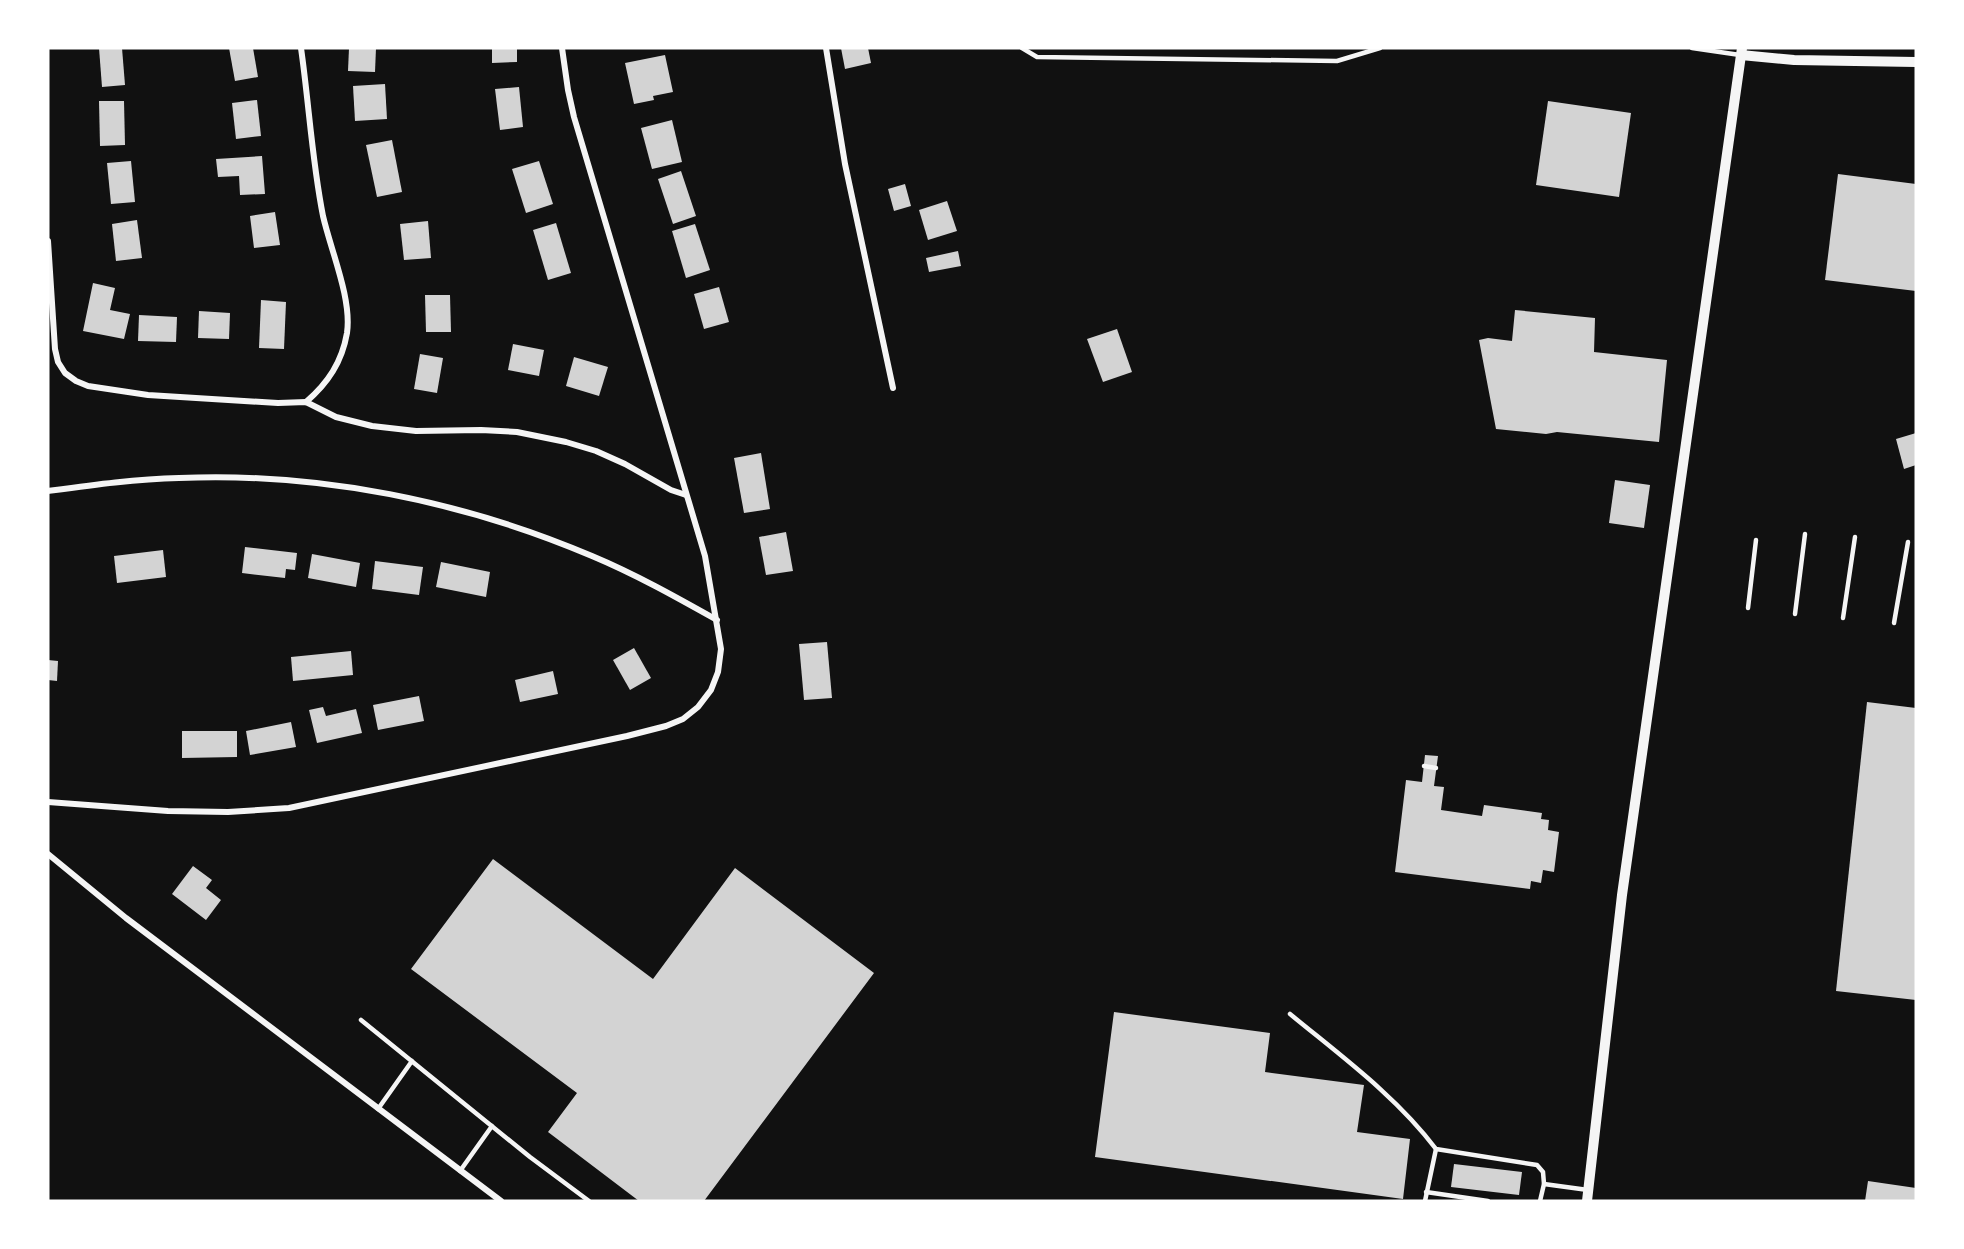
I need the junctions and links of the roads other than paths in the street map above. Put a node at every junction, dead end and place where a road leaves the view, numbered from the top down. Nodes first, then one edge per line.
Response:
1 (301, 48) edge
2 (562, 48) edge
3 (826, 48) edge
4 (1022, 48) edge
5 (1380, 48) edge
6 (1692, 48) edge
7 (1742, 51) edge
8 (1916, 62) edge
9 (48, 241) edge
10 (49, 273) edge
11 (893, 388) dead end
12 (306, 402) junction
13 (48, 491) edge
14 (686, 495) junction
15 (1805, 534) dead end
16 (1855, 537) dead end
17 (1756, 540) dead end
18 (1908, 542) dead end
19 (1748, 608) dead end
20 (1795, 614) dead end
21 (1843, 618) dead end
22 (717, 620) junction
23 (1894, 623) dead end
24 (1424, 766) dead end
25 (1436, 768) dead end
26 (48, 802) edge
27 (48, 854) edge
28 (1290, 1014) dead end
29 (362, 1020) dead end
30 (412, 1061) junction
31 (378, 1109) junction
32 (492, 1126) junction
33 (1436, 1149) junction
34 (460, 1171) junction
35 (1544, 1184) junction
36 (1426, 1192) junction
37 (1587, 1196) edge
38 (501, 1201) edge
39 (589, 1201) edge
40 (1425, 1201) edge
41 (1488, 1201) edge
42 (1540, 1201) edge

1 - 12 street
2 - 14 street
3 - 11 street
4 - 5 lane
6 - 7 lane
7 - 8 street
7 - 37 street
9 - 10 street
10 - 12 street
12 - 14 street
13 - 22 street
14 - 22 street
15 - 20 lane
16 - 21 lane
17 - 19 lane
18 - 23 lane
22 - 26 street
24 - 25 lane
27 - 31 street
28 - 33 lane
29 - 30 lane
30 - 31 lane
30 - 32 lane
31 - 34 street
32 - 34 lane
32 - 39 lane
33 - 35 lane
33 - 36 lane
34 - 38 street
35 - 37 lane
35 - 42 lane
36 - 40 lane
36 - 41 lane

